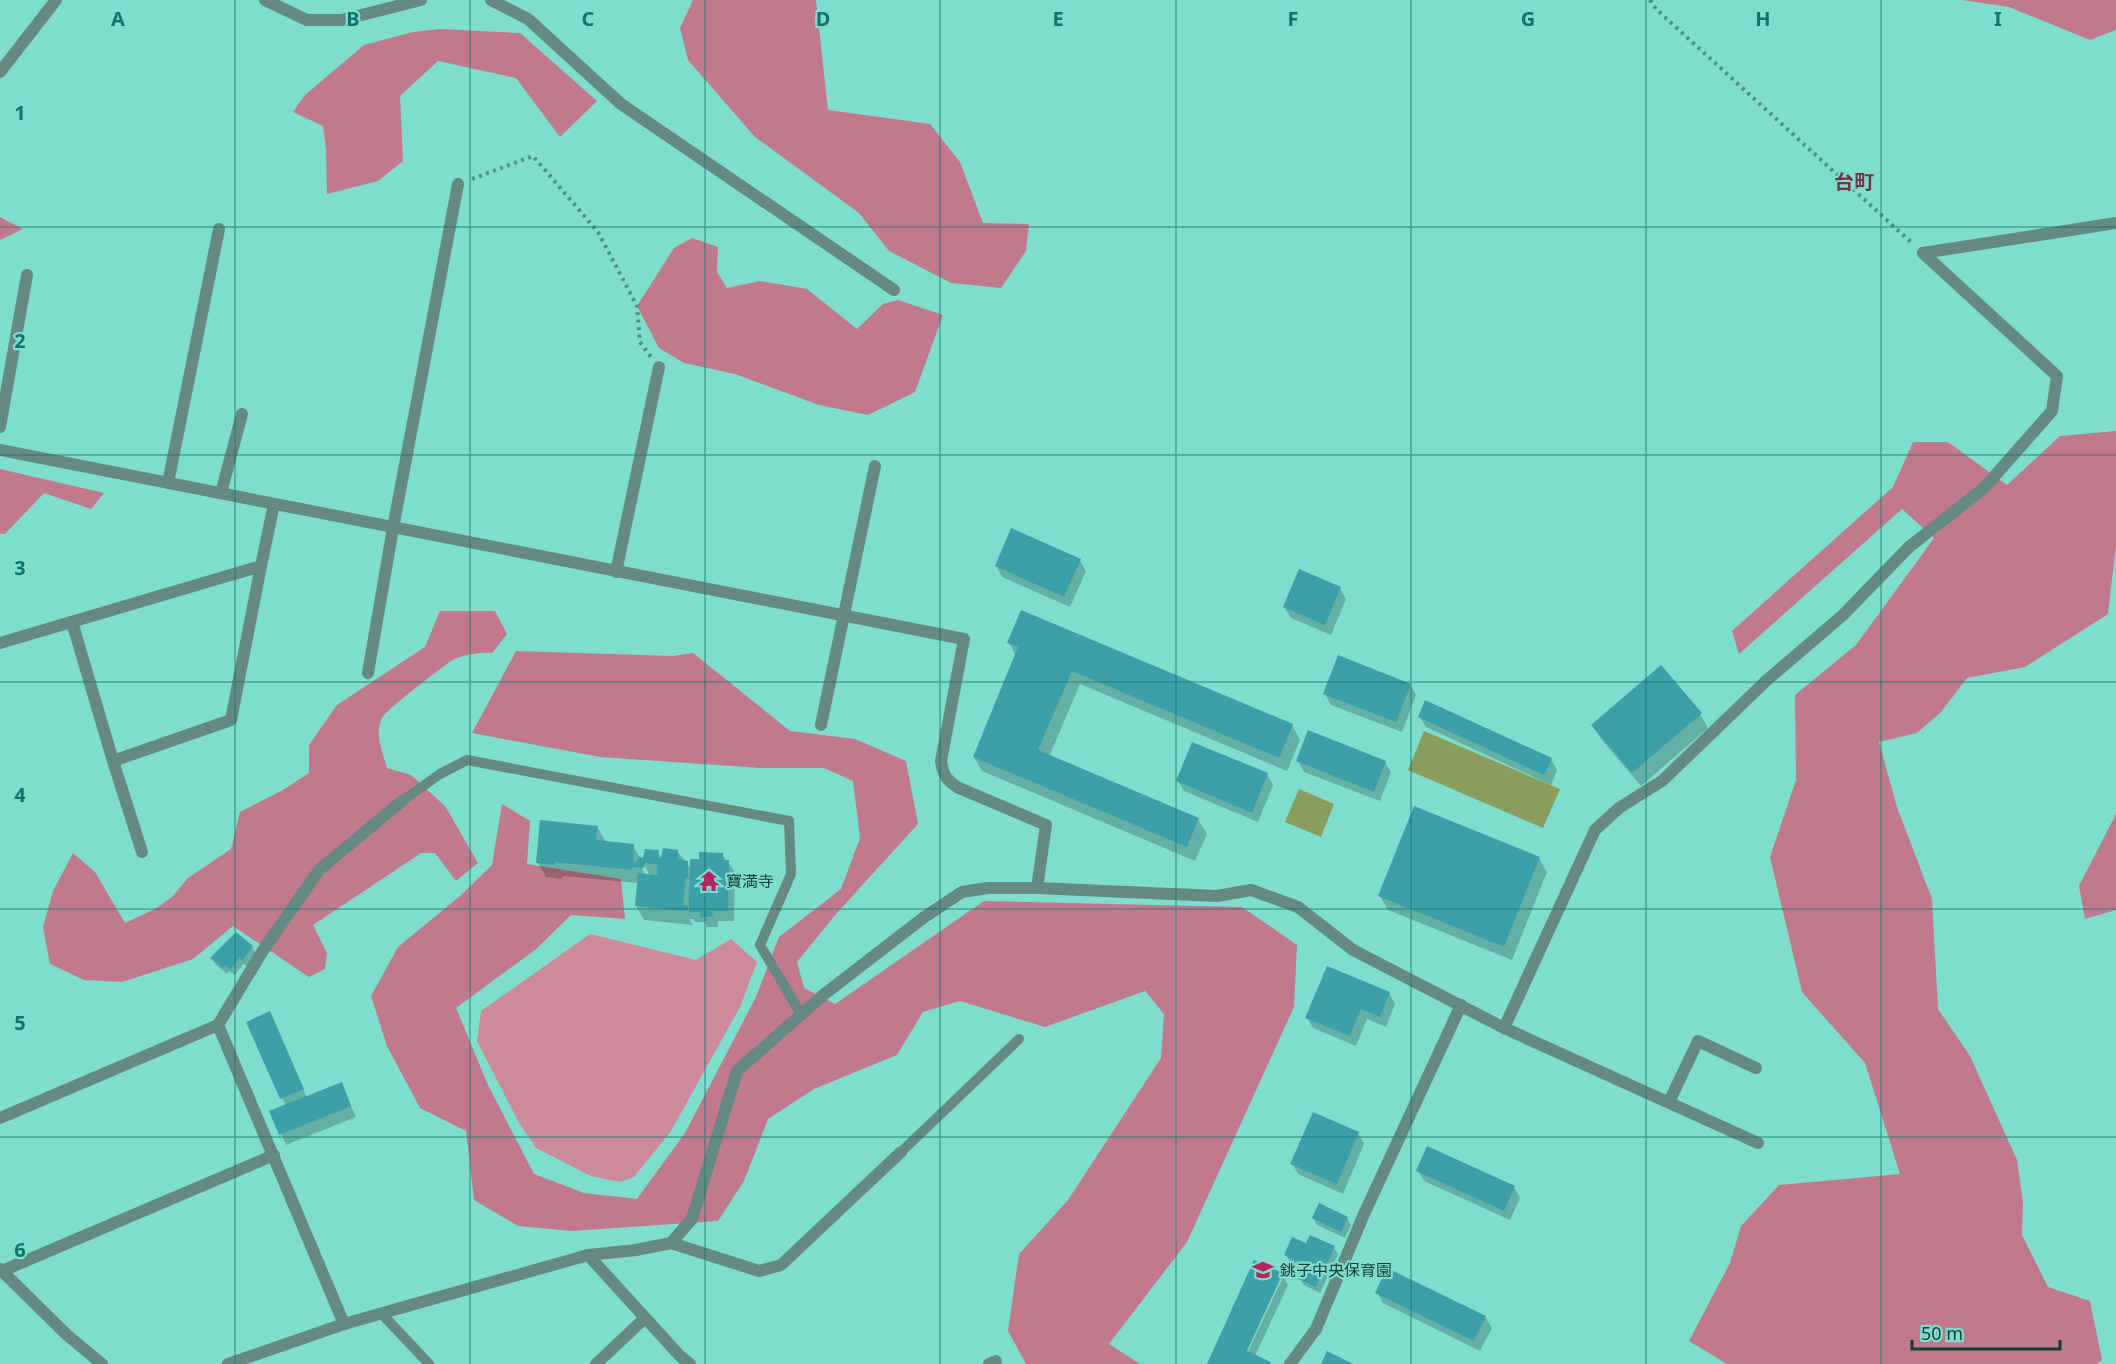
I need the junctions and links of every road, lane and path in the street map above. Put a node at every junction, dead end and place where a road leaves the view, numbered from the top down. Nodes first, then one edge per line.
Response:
1 (56, 0) edge
2 (265, 0) edge
3 (420, 0) edge
4 (491, 0) edge
5 (1650, 0) edge
6 (0, 72) edge
7 (458, 184) joint
8 (2116, 223) edge
9 (219, 228) dead end
10 (1923, 253) junction
11 (27, 275) dead end
12 (894, 290) dead end
13 (659, 367) joint
14 (242, 414) dead end
15 (0, 427) edge
16 (0, 450) edge
17 (875, 466) dead end
18 (168, 483) junction
19 (220, 493) junction
20 (274, 504) junction
21 (393, 528) junction
22 (261, 566) junction
23 (616, 572) junction
24 (843, 616) junction
25 (72, 622) junction
26 (0, 644) edge
27 (368, 673) dead end
28 (821, 726) dead end
29 (113, 761) junction
30 (402, 801) joint
31 (142, 852) dead end
32 (1037, 888) junction
33 (1461, 1005) junction
34 (801, 1014) junction
35 (218, 1025) junction
36 (1504, 1028) junction
37 (1019, 1039) dead end
38 (1756, 1068) dead end
39 (1669, 1102) junction
40 (0, 1118) edge
41 (1758, 1143) dead end
42 (901, 1152) joint
43 (274, 1155) junction
44 (671, 1243) junction
45 (588, 1255) junction
46 (1, 1269) edge
47 (382, 1314) junction
48 (645, 1317) junction
49 (344, 1324) junction
50 (102, 1364) edge
51 (228, 1364) edge
52 (429, 1364) edge
53 (596, 1364) edge
54 (690, 1364) edge
55 (1290, 1364) edge

1 - 6 street
2 - 3 street
4 - 12 street
5 - 10 path
7 - 13 path
7 - 21 street
8 - 10 street
9 - 18 street
10 - 36 street
11 - 15 street
13 - 23 street
14 - 19 street
16 - 18 street
17 - 24 street
18 - 19 street
19 - 20 street
20 - 21 street
20 - 22 street
21 - 23 street
21 - 27 street
22 - 25 street
22 - 29 street
23 - 24 street
24 - 28 street
24 - 32 street
25 - 26 street
25 - 29 street
29 - 31 street
30 - 34 lane
30 - 35 street
32 - 33 street
32 - 34 street
33 - 36 street
33 - 55 street
34 - 44 street
35 - 40 street
35 - 43 street
36 - 39 street
37 - 42 lane
38 - 39 street
39 - 41 street
42 - 44 street
43 - 46 street
43 - 49 street
44 - 45 street
45 - 47 street
45 - 48 street
46 - 50 street
47 - 49 street
47 - 52 lane
48 - 53 street
48 - 54 street
49 - 51 street

